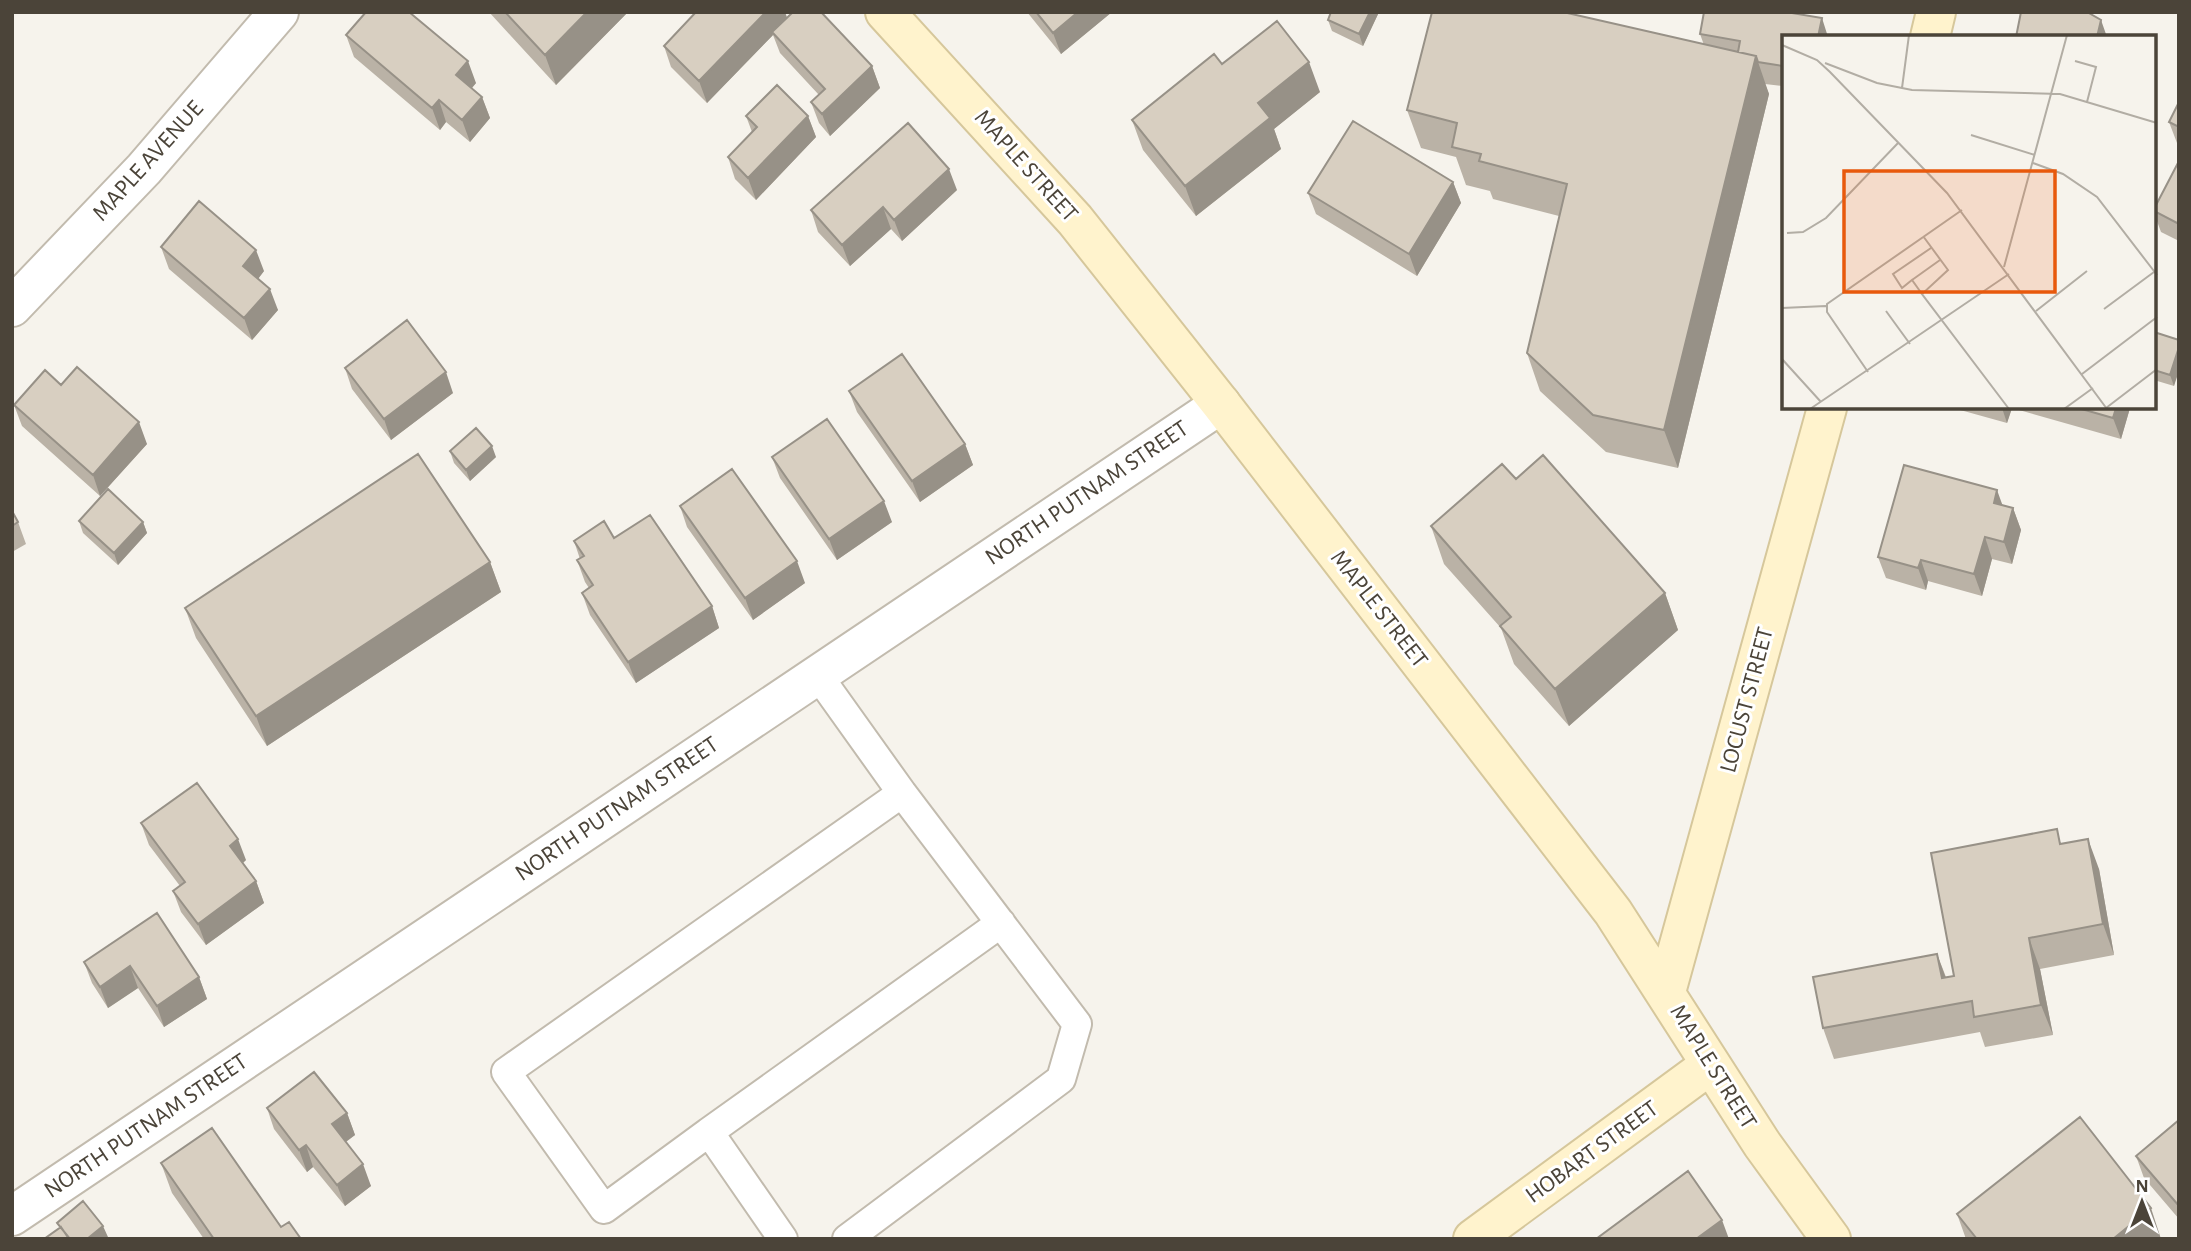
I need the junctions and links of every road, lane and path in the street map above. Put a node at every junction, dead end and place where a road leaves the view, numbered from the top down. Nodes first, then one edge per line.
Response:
1 (279, 12) edge
2 (885, 12) edge
3 (1936, 12) edge
4 (1930, 35) edge
5 (12, 307) edge
6 (1221, 404) junction
7 (1826, 410) edge
8 (817, 674) junction
9 (902, 793) junction
10 (1001, 923) junction
11 (1666, 992) junction
12 (1710, 1065) junction
13 (709, 1132) junction
14 (12, 1216) edge
15 (783, 1239) edge
16 (848, 1239) edge
17 (1473, 1239) edge
18 (1831, 1239) edge

1 - 5 street, MAPLE AVENUE
2 - 6 main road, MAPLE STREET
3 - 4 main road
6 - 8 street, NORTH PUTNAM STREET
6 - 11 main road, MAPLE STREET
7 - 11 main road, LOCUST STREET
8 - 9 lane
8 - 14 street, NORTH PUTNAM STREET
9 - 10 lane
9 - 13 lane
10 - 13 lane
10 - 16 lane
11 - 12 main road, MAPLE STREET
12 - 17 main road, HOBART STREET
12 - 18 main road, MAPLE STREET
13 - 15 lane

